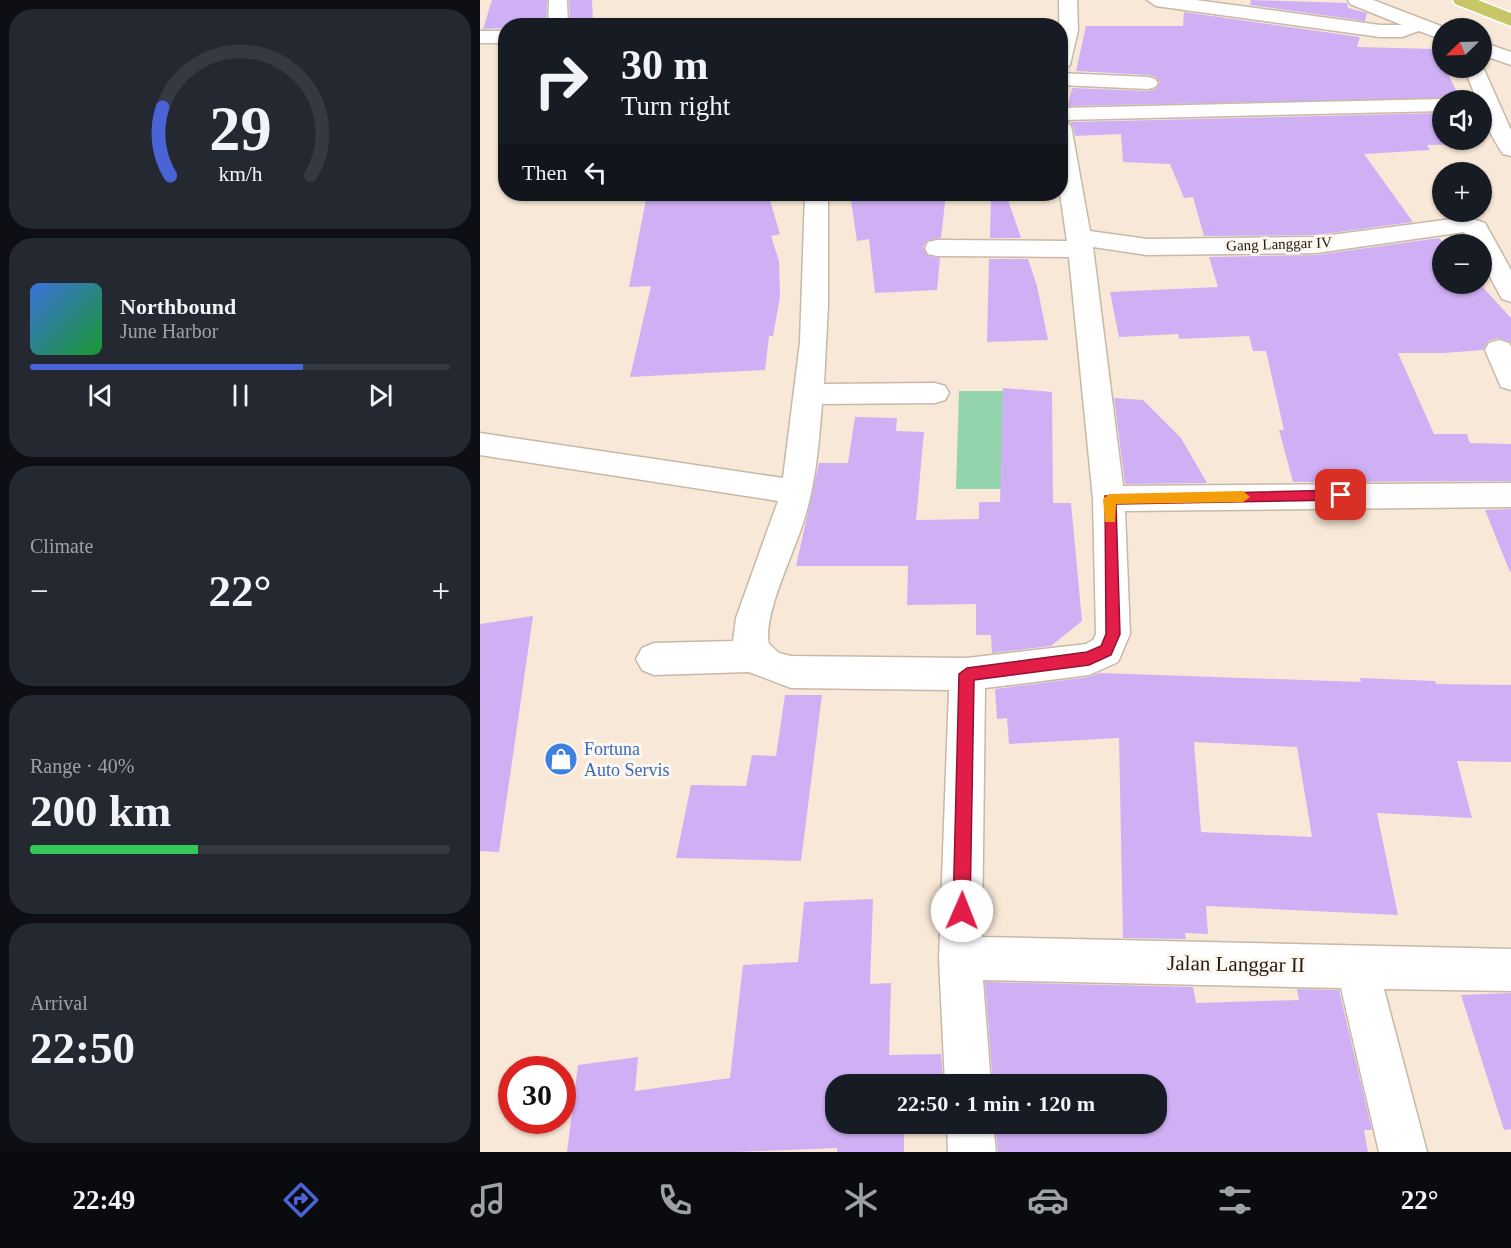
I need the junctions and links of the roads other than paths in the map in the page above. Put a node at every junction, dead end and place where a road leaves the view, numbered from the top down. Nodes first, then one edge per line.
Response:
1 (558, 0) edge
2 (1068, 0) edge
3 (1156, 0) edge
4 (1357, 0) edge
5 (1462, 0) edge
6 (1502, 0) edge
7 (1511, 4) edge
8 (1227, 5) edge
9 (558, 18) edge
10 (1068, 18) edge
11 (1511, 20) edge
12 (1419, 25) junction
13 (1432, 30) edge
14 (480, 37) edge
15 (498, 37) edge
16 (1492, 52) edge
17 (1511, 59) edge
18 (1068, 79) edge
19 (1148, 83) dead end
20 (1432, 105) edge
21 (1068, 114) edge
22 (1492, 116) edge
23 (1511, 149) edge
24 (1068, 187) edge
25 (817, 201) edge
26 (1080, 243) junction
27 (937, 248) dead end
28 (1511, 293) edge
29 (1499, 350) dead end
30 (1511, 380) edge
31 (935, 393) dead end
32 (810, 394) junction
33 (480, 444) edge
34 (796, 492) junction
35 (1511, 495) edge
36 (1109, 499) junction
37 (755, 657) junction
38 (654, 658) dead end
39 (967, 674) junction
40 (960, 958) junction
41 (1357, 966) junction
42 (1511, 970) edge
43 (967, 1074) edge
44 (971, 1134) edge
45 (972, 1152) edge
46 (1403, 1152) edge

1 - 9 street
2 - 10 street
3 - 8 street
4 - 12 street
5 - 11 highway
6 - 7 highway
8 - 12 street
12 - 13 street
14 - 15 street
16 - 17 street
18 - 19 street
20 - 21 street
22 - 23 street
24 - 26 street
25 - 32 street
26 - 27 street, Gang Langgar IV
26 - 28 street, Gang Langgar IV
26 - 36 street
29 - 30 street
31 - 32 street
32 - 34 street
33 - 34 street
34 - 37 street
35 - 36 street
36 - 39 street
37 - 38 street
37 - 39 street
39 - 40 street
40 - 41 street, Jalan Langgar II
40 - 43 street
41 - 42 street, Jalan Langgar II
41 - 46 street
44 - 45 street

